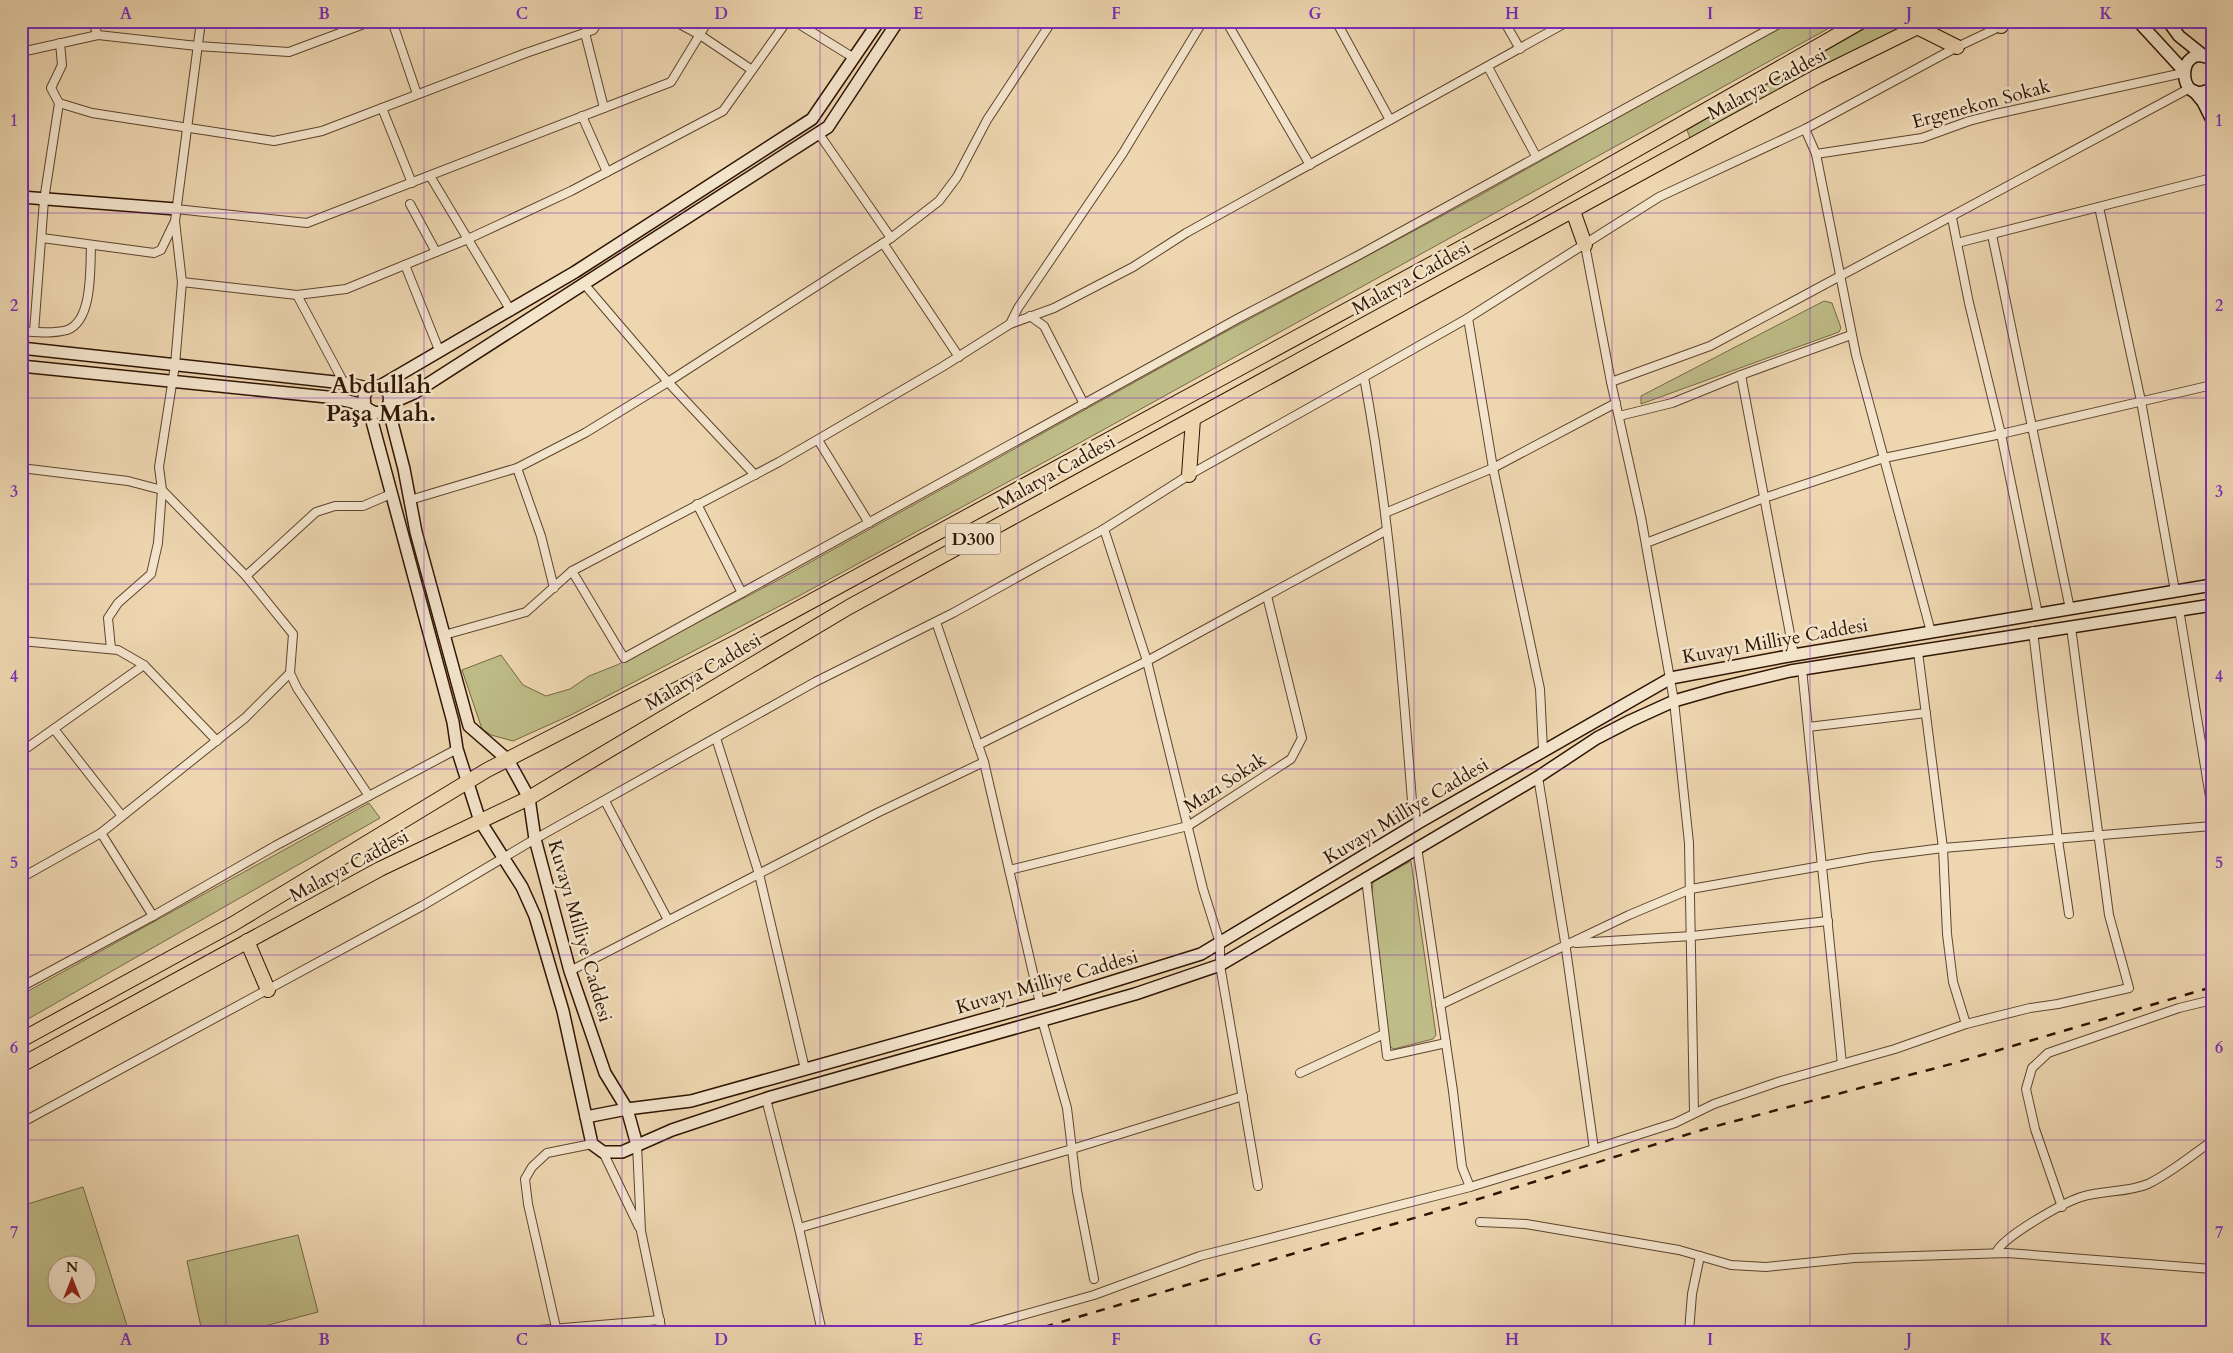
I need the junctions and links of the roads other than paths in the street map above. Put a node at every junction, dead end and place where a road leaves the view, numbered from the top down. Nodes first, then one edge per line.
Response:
1 (92, 21) edge
2 (201, 21) edge
3 (372, 21) edge
4 (392, 21) edge
5 (599, 21) edge
6 (674, 21) edge
7 (708, 21) edge
8 (787, 21) edge
9 (794, 21) edge
10 (878, 21) edge
11 (898, 21) edge
12 (1052, 21) edge
13 (1203, 21) edge
14 (1226, 21) edge
15 (1336, 21) edge
16 (1504, 21) edge
17 (1569, 21) edge
18 (1784, 21) edge
19 (1862, 21) edge
20 (2138, 21) edge
21 (2168, 21) edge
22 (2005, 23) edge
23 (1923, 24) edge
24 (585, 33) junction
25 (98, 34) junction
26 (700, 35) junction
27 (60, 43) junction
28 (197, 46) junction
29 (1957, 47) junction
30 (1520, 50) junction
31 (21, 52) edge
32 (854, 58) junction
33 (2208, 58) edge
34 (1488, 67) junction
35 (752, 70) junction
36 (2183, 72) junction
37 (2212, 88) edge
38 (2192, 89) junction
39 (417, 94) junction
40 (59, 103) junction
41 (382, 108) junction
42 (604, 108) junction
43 (582, 116) junction
44 (1390, 120) junction
45 (2212, 120) edge
46 (186, 128) junction
47 (1805, 128) junction
48 (819, 134) junction
49 (1816, 154) junction
50 (1536, 156) junction
51 (1310, 165) junction
52 (606, 172) junction
53 (430, 176) junction
54 (2212, 178) edge
55 (412, 182) junction
56 (21, 196) edge
57 (44, 200) junction
58 (410, 204) dead end
59 (2099, 207) junction
60 (176, 209) junction
61 (1573, 211) junction
62 (1952, 218) junction
63 (175, 221) junction
64 (1992, 235) junction
65 (42, 238) junction
66 (892, 238) junction
67 (468, 239) junction
68 (883, 243) junction
69 (1957, 243) junction
70 (1585, 245) junction
71 (91, 246) junction
72 (436, 252) junction
73 (406, 265) junction
74 (1839, 275) junction
75 (182, 282) junction
76 (585, 285) junction
77 (297, 295) junction
78 (511, 311) junction
79 (1030, 316) junction
80 (1468, 318) junction
81 (1010, 324) junction
82 (21, 331) edge
83 (34, 332) junction
84 (1852, 335) junction
85 (21, 348) edge
86 (440, 350) junction
87 (959, 357) junction
88 (175, 365) junction
89 (21, 366) edge
90 (1741, 375) junction
91 (1364, 377) junction
92 (172, 382) junction
93 (344, 382) junction
94 (668, 382) junction
95 (1611, 382) junction
96 (2212, 385) edge
97 (374, 387) junction
98 (2141, 401) junction
99 (1616, 403) junction
100 (1084, 404) junction
101 (389, 406) junction
102 (367, 408) junction
103 (1619, 416) junction
104 (1194, 418) junction
105 (2032, 427) junction
106 (2001, 434) junction
107 (818, 440) junction
108 (1884, 458) junction
109 (21, 468) edge
110 (517, 468) junction
111 (1494, 468) junction
112 (755, 475) junction
113 (1189, 475) junction
114 (162, 490) junction
115 (391, 494) junction
116 (1764, 498) junction
117 (410, 500) junction
118 (697, 504) junction
119 (1385, 512) junction
120 (869, 523) junction
121 (1104, 529) junction
122 (1387, 530) junction
123 (1646, 543) junction
124 (572, 571) junction
125 (246, 576) junction
126 (2212, 585) edge
127 (554, 588) junction
128 (2175, 591) junction
129 (742, 593) junction
130 (1267, 596) junction
131 (2212, 605) edge
132 (2070, 609) junction
133 (2179, 609) junction
134 (2038, 614) junction
135 (936, 622) junction
136 (2071, 626) junction
137 (2033, 631) junction
138 (1931, 632) junction
139 (444, 635) junction
140 (21, 641) edge
141 (111, 650) junction
142 (1918, 652) junction
143 (1794, 655) junction
144 (1147, 661) junction
145 (144, 665) junction
146 (1802, 669) junction
147 (290, 673) junction
148 (1671, 678) junction
149 (1674, 702) junction
150 (1926, 713) junction
151 (1808, 727) junction
152 (54, 729) junction
153 (716, 738) junction
154 (217, 741) junction
155 (978, 745) junction
156 (457, 749) junction
157 (1543, 750) junction
158 (21, 752) edge
159 (508, 760) junction
160 (984, 762) junction
161 (1538, 777) junction
162 (466, 782) junction
163 (369, 796) junction
164 (529, 798) junction
165 (606, 801) junction
166 (2212, 809) edge
167 (122, 816) junction
168 (480, 820) junction
169 (1418, 823) junction
170 (1188, 826) junction
171 (2212, 826) edge
172 (101, 833) junction
173 (2098, 837) junction
174 (535, 840) junction
175 (2058, 840) junction
176 (1418, 847) junction
177 (1943, 848) junction
178 (504, 859) junction
179 (1823, 866) junction
180 (1009, 870) junction
181 (759, 874) junction
182 (21, 878) edge
183 (1366, 878) junction
184 (1691, 889) junction
185 (2069, 914) dead end
186 (153, 916) junction
187 (668, 920) junction
188 (1828, 921) junction
189 (1692, 936) junction
190 (248, 941) junction
191 (1220, 943) junction
192 (1569, 944) junction
193 (1220, 965) junction
194 (570, 971) junction
195 (22, 983) edge
196 (268, 990) junction
197 (2212, 1000) edge
198 (1040, 1003) junction
199 (1440, 1005) junction
200 (1042, 1020) junction
201 (1966, 1024) junction
202 (1384, 1034) junction
203 (21, 1040) edge
204 (1446, 1043) junction
205 (1842, 1064) junction
206 (21, 1065) edge
207 (805, 1069) junction
208 (1300, 1073) dead end
209 (1242, 1096) junction
210 (766, 1099) junction
211 (627, 1109) junction
212 (1694, 1113) junction
213 (586, 1117) junction
214 (21, 1123) edge
215 (2212, 1141) edge
216 (592, 1144) junction
217 (637, 1145) junction
218 (1072, 1148) junction
219 (1594, 1149) junction
220 (603, 1152) junction
221 (1258, 1186) dead end
222 (1470, 1187) junction
223 (2062, 1207) junction
224 (1480, 1222) dead end
225 (799, 1228) junction
226 (640, 1231) junction
227 (1996, 1253) junction
228 (1700, 1256) junction
229 (2212, 1269) edge
230 (1094, 1279) dead end
231 (660, 1320) junction
232 (557, 1330) edge
233 (515, 1332) edge
234 (662, 1332) edge
235 (822, 1332) edge
236 (962, 1332) edge
237 (1689, 1332) edge

1 - 25 street
2 - 28 street
3 - 28 street
4 - 39 street
5 - 24 street
6 - 26 street
7 - 26 street
8 - 35 street
9 - 32 street
10 - 32 main road
11 - 48 main road
12 - 66 street
13 - 81 street
14 - 51 street
15 - 44 street
16 - 30 street
17 - 30 street
18 - 50 street
19 - 159 highway, Malatya Caddesi / D300
20 - 36 main road
21 - 33 main road
22 - 29 street
23 - 29 highway
23 - 61 highway, Malatya Caddesi / D300
24 - 39 street
24 - 42 street
25 - 27 street
25 - 28 street
26 - 35 street
26 - 42 street
27 - 31 street
27 - 40 street
28 - 46 street
29 - 47 street
30 - 34 street
32 - 78 main road
33 - 36 main road
34 - 44 street
34 - 50 street
35 - 52 street
36 - 38 main road
36 - 49 street, Ergenekon Sokak
37 - 38 main road
38 - 45 main road
38 - 62 street
39 - 41 street
40 - 46 street
40 - 57 street
41 - 46 street
41 - 55 street
42 - 43 street
43 - 52 street
43 - 53 street
44 - 51 street
46 - 60 street
47 - 49 street
47 - 70 street
48 - 66 street
48 - 76 main road
49 - 74 street
50 - 100 street
51 - 79 street
52 - 67 street
53 - 55 street
53 - 67 street
54 - 59 street
55 - 60 street
56 - 57 main road
57 - 60 main road
57 - 65 street
58 - 72 street
59 - 64 street
59 - 98 street
60 - 63 street
61 - 70 highway
61 - 104 highway, Malatya Caddesi / D300
62 - 69 street
62 - 74 street
63 - 71 street
63 - 75 street
64 - 69 street
64 - 105 street
65 - 71 street
65 - 83 street
66 - 68 street
67 - 72 street
67 - 78 street
68 - 87 street
68 - 94 street
69 - 106 street
70 - 80 street
70 - 95 street
71 - 83 street
72 - 73 street
73 - 77 street
73 - 86 street
74 - 84 street
74 - 95 street
75 - 77 street
75 - 88 street
76 - 94 street
76 - 101 main road
77 - 93 street
78 - 86 main road
79 - 81 street
79 - 100 street
80 - 91 street
80 - 111 street
81 - 87 street
82 - 83 street
84 - 90 street
84 - 108 street
85 - 88 main road
86 - 97 main road
87 - 107 street
88 - 92 street
88 - 93 main road
89 - 92 main road
90 - 103 street
90 - 116 street
91 - 113 street
91 - 119 street
92 - 102 main road
92 - 114 street
93 - 97 main road
94 - 110 street
94 - 112 street
95 - 99 street
96 - 98 street
97 - 101 main road
97 - 102 main road
98 - 105 street
98 - 128 street
99 - 103 street
99 - 111 street
100 - 120 street
101 - 102 main road
101 - 117 main road, Kuvayı Milliye Caddesi
102 - 115 main road, Kuvayı Milliye Caddesi
103 - 123 street
104 - 113 highway
104 - 164 highway, Malatya Caddesi / D300
105 - 106 street
105 - 132 street
106 - 108 street
106 - 134 street
107 - 112 street
107 - 120 street
108 - 116 street
108 - 138 street
109 - 114 street
110 - 117 street
110 - 127 street
111 - 119 street
111 - 157 street
112 - 118 street
113 - 121 street
114 - 125 street
114 - 141 street
115 - 125 street
115 - 156 main road, Kuvayı Milliye Caddesi
116 - 123 street
116 - 143 street
117 - 139 main road, Kuvayı Milliye Caddesi
118 - 124 street
118 - 129 street
119 - 122 street
120 - 129 street
121 - 135 street
121 - 144 street
122 - 130 street
122 - 169 street
123 - 148 street
124 - 127 street
124 - 129 street
125 - 147 street
126 - 128 main road, Kuvayı Milliye Caddesi
127 - 139 street
128 - 132 main road, Kuvayı Milliye Caddesi
130 - 144 street
130 - 170 street, Mazı Sokak
131 - 133 main road, Kuvayı Milliye Caddesi
132 - 134 main road, Kuvayı Milliye Caddesi
133 - 136 main road, Kuvayı Milliye Caddesi
133 - 166 street
134 - 138 main road, Kuvayı Milliye Caddesi
135 - 153 street
135 - 155 street
136 - 137 main road, Kuvayı Milliye Caddesi
136 - 173 street
137 - 142 main road, Kuvayı Milliye Caddesi
137 - 175 street
138 - 143 main road, Kuvayı Milliye Caddesi
139 - 159 main road, Kuvayı Milliye Caddesi
140 - 141 street
141 - 145 street
142 - 146 main road, Kuvayı Milliye Caddesi
142 - 150 street
143 - 148 main road, Kuvayı Milliye Caddesi
144 - 155 street
144 - 170 street
145 - 152 street
145 - 154 street
146 - 149 main road, Kuvayı Milliye Caddesi
146 - 151 street
147 - 154 street
147 - 163 street
148 - 149 street
148 - 157 main road, Kuvayı Milliye Caddesi
149 - 161 main road, Kuvayı Milliye Caddesi
149 - 184 street
150 - 151 street
150 - 177 street
151 - 179 street
152 - 158 street
152 - 167 street
153 - 165 street
153 - 181 street
154 - 167 street
155 - 160 street
156 - 162 main road, Kuvayı Milliye Caddesi
156 - 163 street
157 - 169 main road, Kuvayı Milliye Caddesi
159 - 162 highway, Malatya Caddesi / D300
159 - 164 main road, Kuvayı Milliye Caddesi
160 - 180 street
160 - 181 street
161 - 176 main road, Kuvayı Milliye Caddesi
161 - 192 street
162 - 168 main road, Kuvayı Milliye Caddesi
162 - 203 highway, Malatya Caddesi / D300
163 - 186 street
164 - 168 highway, Malatya Caddesi / D300
164 - 174 main road, Kuvayı Milliye Caddesi
165 - 174 street
165 - 187 street
167 - 172 street
168 - 178 main road, Kuvayı Milliye Caddesi
168 - 190 highway, Malatya Caddesi / D300
169 - 191 main road, Kuvayı Milliye Caddesi
170 - 180 street, Mazı Sokak
170 - 191 street
171 - 173 street
172 - 182 street
172 - 186 street
173 - 175 street
173 - 201 street
174 - 178 street
174 - 194 main road, Kuvayı Milliye Caddesi
175 - 177 street
175 - 185 street
176 - 183 main road, Kuvayı Milliye Caddesi
176 - 199 street
177 - 179 street
177 - 201 street
178 - 196 street
178 - 213 main road, Kuvayı Milliye Caddesi
179 - 184 street
179 - 188 street
180 - 198 street
181 - 187 street
181 - 207 street
183 - 193 main road, Kuvayı Milliye Caddesi
183 - 202 street
184 - 189 street
184 - 192 street
186 - 195 street
187 - 194 street
188 - 189 street
188 - 205 street
189 - 192 street
189 - 212 street
190 - 196 highway
190 - 206 highway, Malatya Caddesi / D300
191 - 193 street
191 - 198 main road, Kuvayı Milliye Caddesi
192 - 199 street
192 - 219 street
193 - 200 main road, Kuvayı Milliye Caddesi
193 - 209 street
194 - 211 main road, Kuvayı Milliye Caddesi
196 - 214 street
197 - 223 street
198 - 207 main road, Kuvayı Milliye Caddesi
199 - 204 street
200 - 210 main road, Kuvayı Milliye Caddesi
200 - 218 street
201 - 205 street
202 - 204 street
202 - 208 street
204 - 222 street
205 - 212 street
207 - 211 main road, Kuvayı Milliye Caddesi
209 - 218 street
209 - 221 street
210 - 217 main road, Kuvayı Milliye Caddesi
210 - 225 street
211 - 213 main road, Kuvayı Milliye Caddesi
211 - 217 main road, Kuvayı Milliye Caddesi
212 - 219 street
213 - 216 main road, Kuvayı Milliye Caddesi
215 - 223 street
216 - 220 main road
216 - 232 street
217 - 220 main road, Kuvayı Milliye Caddesi
217 - 226 street
218 - 225 street
218 - 230 street
219 - 222 street
220 - 226 street
222 - 236 street
223 - 227 street
224 - 228 street
225 - 235 street
226 - 231 street
227 - 228 street
227 - 229 street
228 - 237 street
231 - 232 street
231 - 234 street
232 - 233 street

